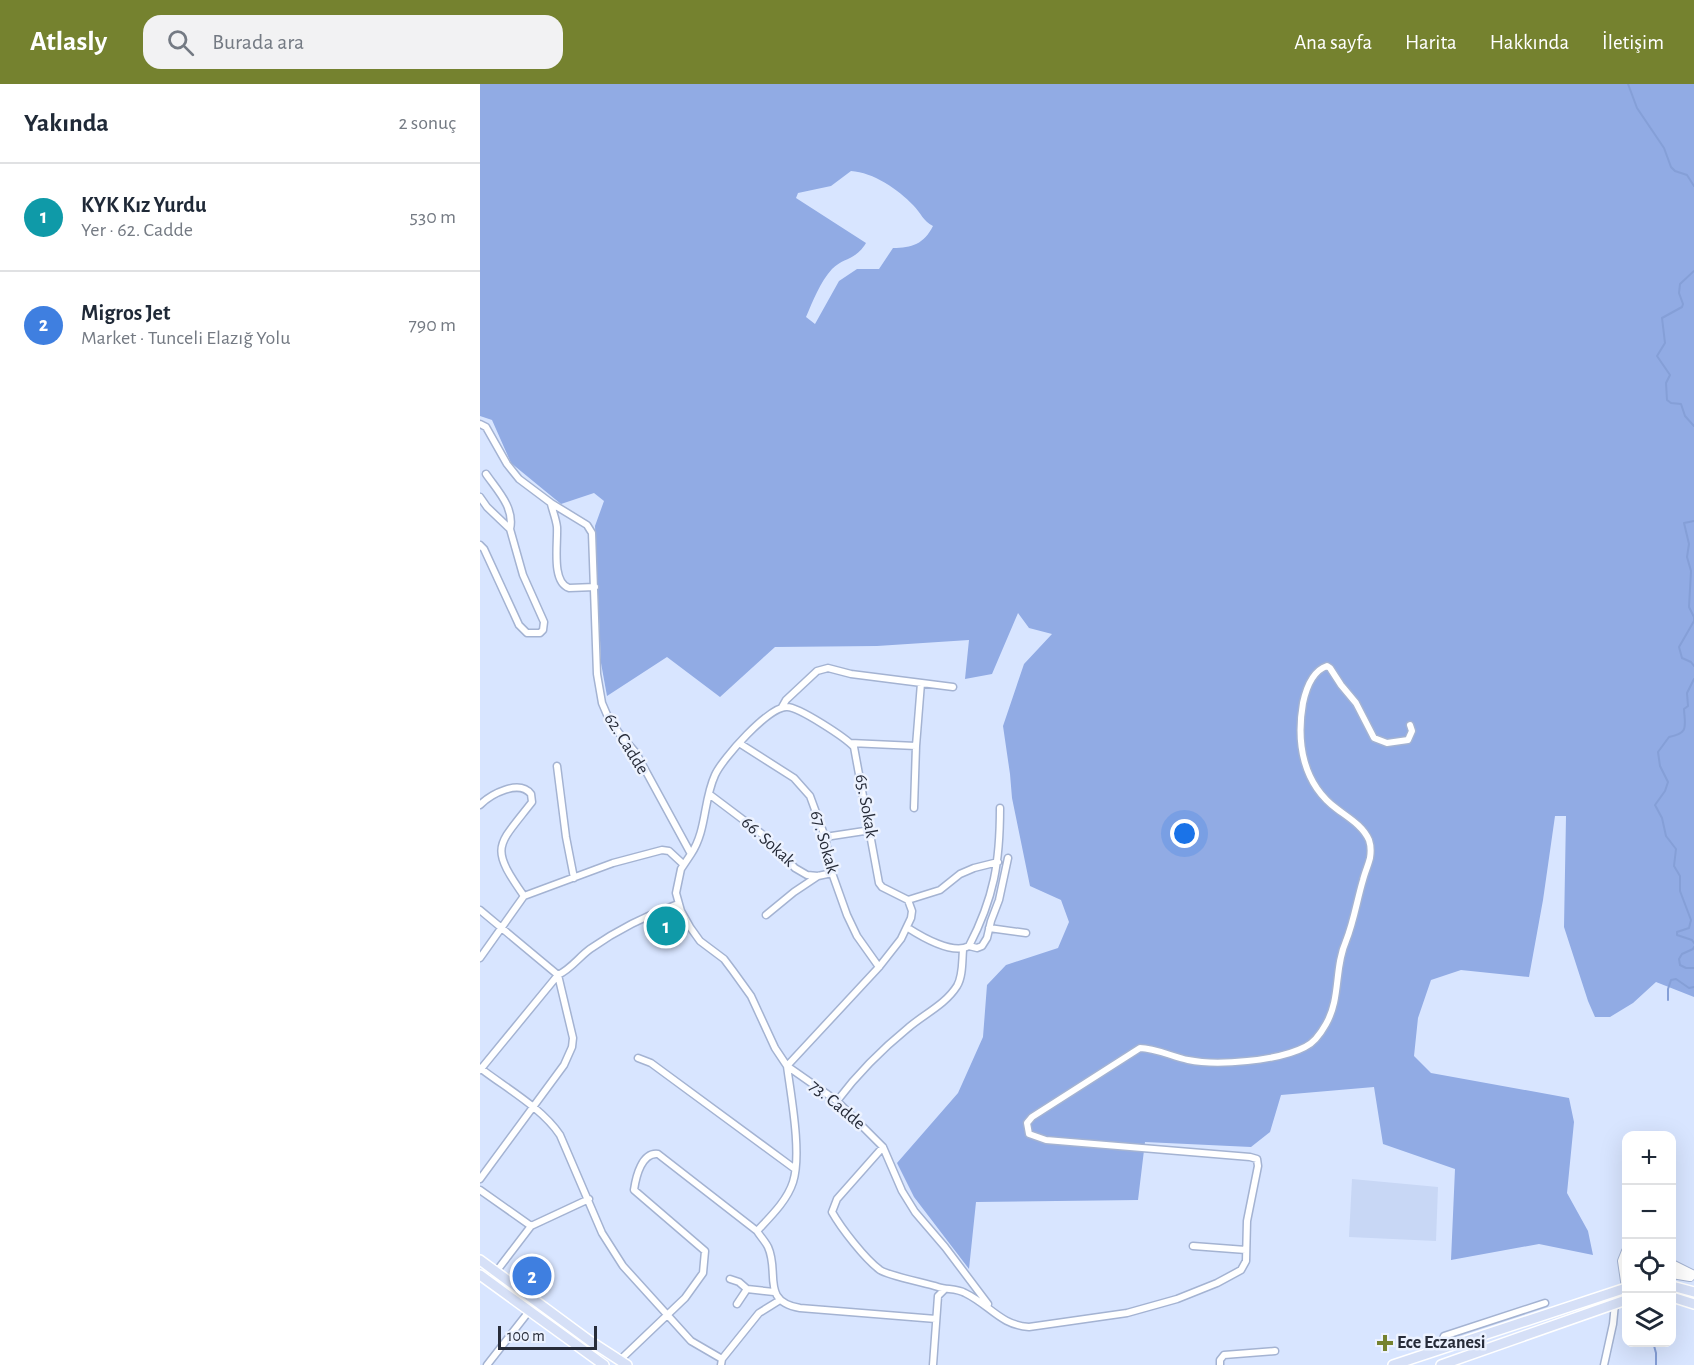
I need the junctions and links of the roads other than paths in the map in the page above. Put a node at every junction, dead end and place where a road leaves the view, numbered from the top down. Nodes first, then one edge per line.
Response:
1 (480, 424) edge
2 (486, 474) dead end
3 (480, 497) edge
4 (550, 503) junction
5 (510, 529) junction
6 (480, 546) edge
7 (595, 587) junction
8 (921, 683) junction
9 (953, 687) dead end
10 (782, 708) junction
11 (1410, 725) dead end
12 (850, 742) junction
13 (739, 743) junction
14 (916, 746) junction
15 (557, 766) dead end
16 (709, 794) junction
17 (480, 805) edge
18 (1000, 807) dead end
19 (914, 808) dead end
20 (871, 830) junction
21 (825, 837) junction
22 (691, 854) junction
23 (1008, 858) dead end
24 (998, 862) junction
25 (682, 864) junction
26 (832, 873) junction
27 (818, 876) junction
28 (574, 878) junction
29 (524, 896) junction
30 (908, 900) junction
31 (678, 904) junction
32 (480, 909) edge
33 (766, 915) dead end
34 (501, 928) junction
35 (908, 928) junction
36 (989, 928) junction
37 (1026, 933) dead end
38 (966, 948) junction
39 (480, 958) edge
40 (879, 967) junction
41 (558, 975) junction
42 (639, 1058) dead end
43 (787, 1066) junction
44 (480, 1070) edge
45 (837, 1101) junction
46 (532, 1107) junction
47 (883, 1148) junction
48 (795, 1169) junction
49 (480, 1179) edge
50 (480, 1190) edge
51 (589, 1199) junction
52 (531, 1226) junction
53 (757, 1231) junction
54 (1193, 1246) dead end
55 (1246, 1250) junction
56 (480, 1260) edge
57 (1676, 1267) edge
58 (495, 1272) junction
59 (480, 1275) edge
60 (1676, 1275) edge
61 (1694, 1277) edge
62 (730, 1278) dead end
63 (489, 1281) junction
64 (1676, 1287) edge
65 (747, 1289) junction
66 (945, 1289) junction
67 (1622, 1289) edge
68 (774, 1292) junction
69 (1694, 1292) edge
70 (1676, 1299) edge
71 (780, 1300) junction
72 (1622, 1301) edge
73 (1545, 1303) dead end
74 (737, 1304) dead end
75 (1615, 1304) junction
76 (1694, 1304) edge
77 (991, 1307) junction
78 (530, 1310) junction
79 (667, 1315) junction
80 (936, 1319) junction
81 (1438, 1350) junction
82 (1275, 1351) dead end
83 (722, 1362) edge
84 (624, 1363) edge
85 (1445, 1364) edge
86 (487, 1365) edge
87 (604, 1365) edge
88 (933, 1365) edge
89 (1220, 1365) edge
90 (1393, 1365) edge
91 (1604, 1365) edge

1 - 4 street, 62. Cadde
2 - 5 street
3 - 5 street
4 - 7 street, 62. Cadde
4 - 7 street
5 - 6 street
7 - 22 street, 62. Cadde
8 - 9 street
8 - 10 street
8 - 14 street
10 - 12 street
10 - 13 street
11 - 55 street
12 - 14 street
12 - 20 street, 65. Sokak
13 - 16 street
13 - 21 street, 67. Sokak
14 - 19 street
15 - 28 street
16 - 22 street
16 - 27 street, 66. Sokak
17 - 29 street
18 - 24 street
20 - 21 street
20 - 30 street, 65. Sokak
21 - 26 street, 67. Sokak
22 - 25 street
23 - 36 street
24 - 30 street
24 - 38 street
25 - 28 street
25 - 31 street
26 - 27 street, 66. Sokak
26 - 40 street, 67. Sokak
27 - 33 street
28 - 29 street
29 - 34 street
30 - 35 street
31 - 41 street
31 - 43 street
32 - 34 street
34 - 39 street
34 - 41 street
35 - 38 street
35 - 40 street
36 - 37 street
36 - 38 street
38 - 45 street
40 - 43 street
41 - 44 street
41 - 46 street
42 - 48 street
43 - 45 street, 73. Cadde
43 - 48 street
44 - 46 street
45 - 47 street, 73. Cadde
46 - 49 street
46 - 51 street
47 - 66 street
47 - 77 street
48 - 53 street
50 - 52 street
51 - 52 street
51 - 79 street
52 - 58 street
53 - 68 street
53 - 79 street
54 - 55 street
55 - 77 street
56 - 58 main road
57 - 61 street
58 - 63 street
58 - 84 main road
59 - 63 main road
60 - 61 street
62 - 65 street
63 - 78 main road
64 - 69 main road
65 - 68 street
65 - 74 street
66 - 77 street
66 - 80 street
67 - 81 main road
68 - 71 street
70 - 76 main road
71 - 80 street
71 - 83 street
72 - 75 main road
73 - 81 street
75 - 85 main road
75 - 91 street
78 - 86 street
78 - 87 main road
79 - 83 street
79 - 84 street
80 - 88 street
81 - 90 main road
82 - 89 street

